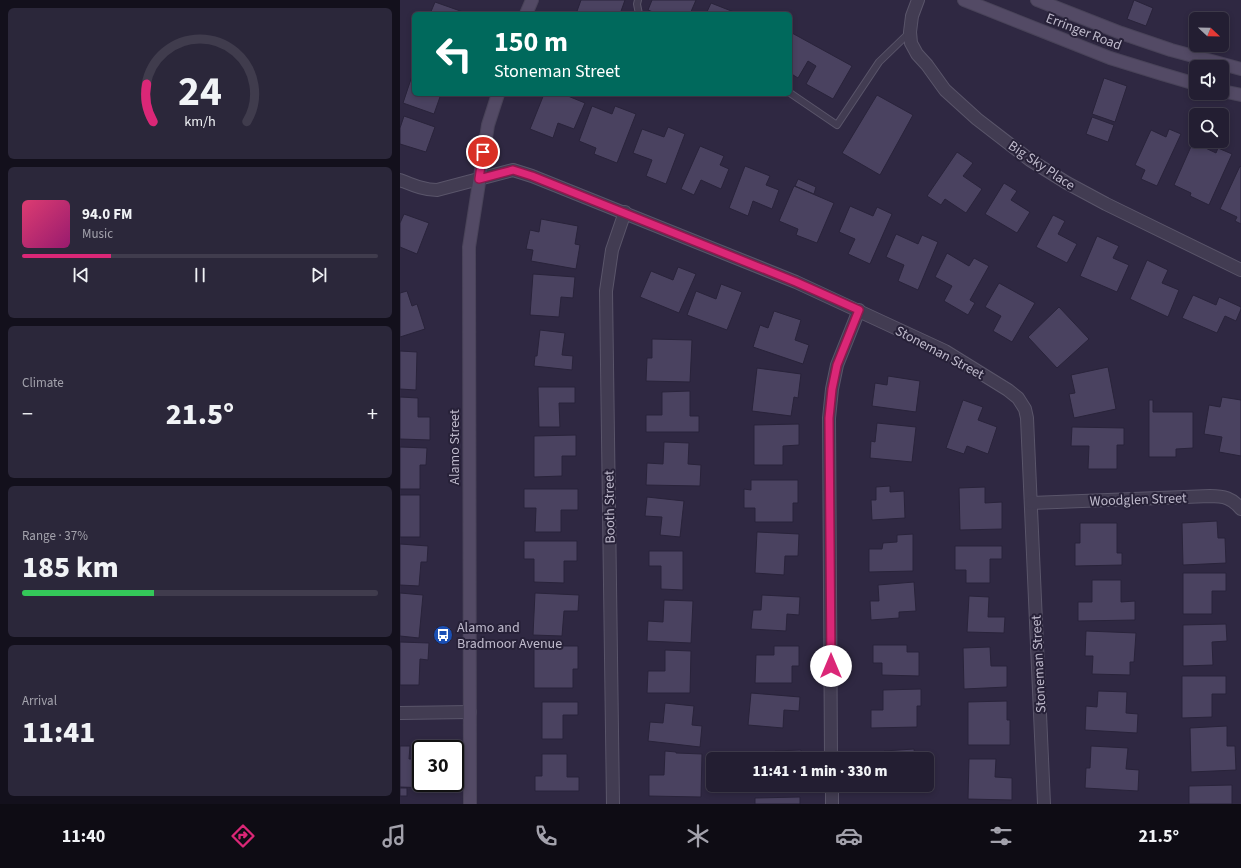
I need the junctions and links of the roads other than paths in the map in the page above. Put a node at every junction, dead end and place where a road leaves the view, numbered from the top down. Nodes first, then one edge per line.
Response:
1 (532, 0) edge
2 (638, 0) edge
3 (918, 0) edge
4 (964, 0) edge
5 (1037, 0) edge
6 (527, 12) edge
7 (638, 12) edge
8 (910, 32) junction
9 (1241, 69) edge
10 (1189, 82) edge
11 (1229, 92) edge
12 (792, 94) edge
13 (1241, 95) edge
14 (497, 96) edge
15 (479, 179) junction
16 (400, 180) edge
17 (625, 212) junction
18 (1241, 270) edge
19 (859, 310) junction
20 (1031, 503) junction
21 (1241, 509) edge
22 (470, 712) junction
23 (400, 713) edge
24 (832, 752) edge
25 (832, 792) edge
26 (470, 804) edge
27 (613, 804) edge
28 (832, 804) edge
29 (1044, 804) edge

1 - 6 main road
2 - 7 lane
3 - 8 street, Big Sky Place
4 - 10 main road, Erringer Road
5 - 9 main road, Erringer Road
8 - 12 lane
8 - 18 street, Big Sky Place
11 - 13 main road
14 - 15 main road, Alamo Street
15 - 16 street, Stoneman Street
15 - 17 street, Stoneman Street
15 - 22 main road, Alamo Street
17 - 19 street, Stoneman Street
17 - 27 street, Booth Street
19 - 20 street, Stoneman Street
19 - 24 street
20 - 21 street, Woodglen Street
20 - 29 street, Stoneman Street
22 - 23 street
22 - 26 main road, Alamo Street
25 - 28 street

